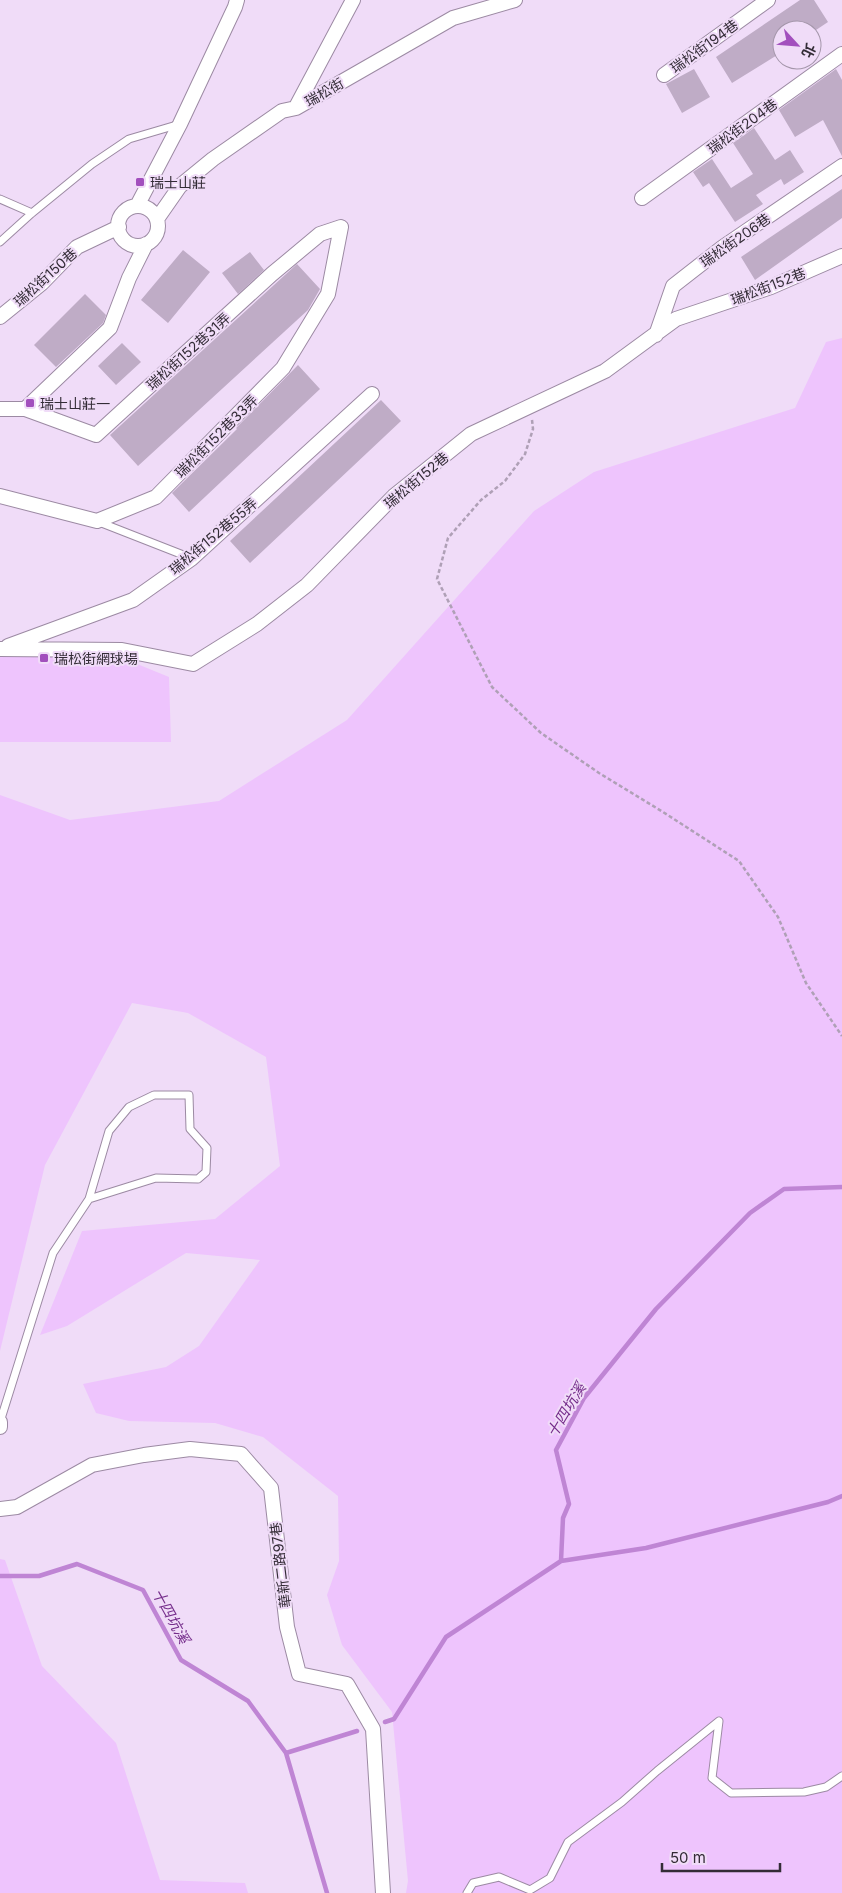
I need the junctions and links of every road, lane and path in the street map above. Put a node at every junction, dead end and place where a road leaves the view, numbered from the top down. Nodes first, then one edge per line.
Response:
1 (237, 0) edge
2 (353, 0) edge
3 (515, 0) edge
4 (768, 0) edge
5 (842, 54) edge
6 (664, 75) dead end
7 (296, 108) junction
8 (180, 124) junction
9 (842, 166) edge
10 (642, 198) dead end
11 (0, 199) edge
12 (137, 206) junction
13 (32, 213) junction
14 (157, 220) junction
15 (119, 227) junction
16 (342, 227) joint
17 (0, 242) edge
18 (146, 244) junction
19 (842, 256) edge
20 (0, 317) edge
21 (656, 336) junction
22 (372, 394) dead end
23 (531, 406) junction
24 (0, 409) edge
25 (25, 409) junction
26 (0, 496) edge
27 (97, 522) junction
28 (191, 559) junction
29 (0, 649) edge
30 (842, 1036) edge
31 (89, 1199) junction
32 (0, 1422) edge
33 (0, 1427) edge
34 (0, 1508) edge
35 (842, 1776) edge
36 (383, 1893) edge
37 (467, 1893) edge

1 - 8 street
2 - 7 street
3 - 7 street, 瑞松街
4 - 6 street, 瑞松街194巷
5 - 10 street, 瑞松街204巷
7 - 14 street, 瑞松街
8 - 12 street
8 - 13 lane
9 - 21 street, 瑞松街206巷
11 - 13 lane
12 - 14 street
12 - 15 street
13 - 17 lane
14 - 18 street, 瑞松街
15 - 18 street
15 - 20 street, 瑞松街150巷
16 - 25 street, 瑞松街152巷31弄
16 - 27 street, 瑞松街152巷33弄
18 - 25 street
19 - 21 street, 瑞松街152巷
21 - 23 street, 瑞松街152巷
22 - 28 street, 瑞松街152巷55弄
23 - 29 street, 瑞松街152巷
23 - 30 path
24 - 25 street
26 - 27 street
27 - 28 lane
28 - 29 street, 瑞松街152巷55弄
31 - 31 lane
31 - 32 lane
32 - 33 street
34 - 36 street, 華新二路97巷
35 - 37 lane

